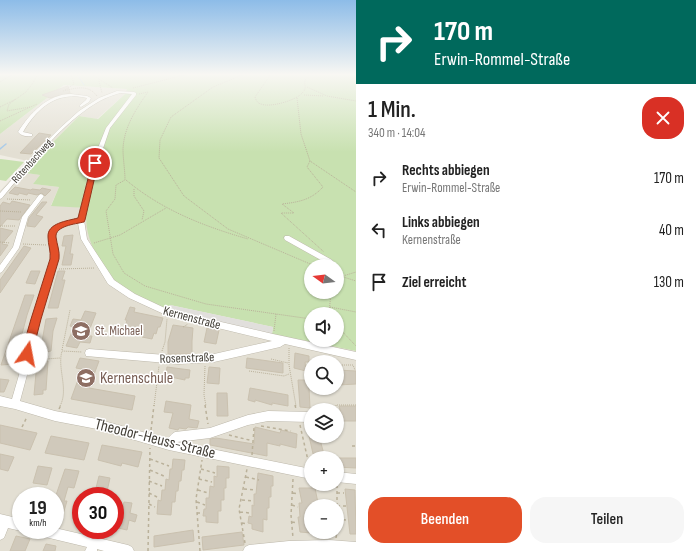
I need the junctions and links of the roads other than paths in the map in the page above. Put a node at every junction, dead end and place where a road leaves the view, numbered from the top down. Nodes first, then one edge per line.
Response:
1 (54, 100) edge
2 (88, 100) edge
3 (98, 100) edge
4 (130, 100) edge
5 (65, 126) junction
6 (30, 135) dead end
7 (0, 197) edge
8 (39, 198) road end
9 (81, 220) junction
10 (287, 238) dead end
11 (325, 259) edge
12 (0, 270) edge
13 (286, 341) junction
14 (89, 353) road end
15 (356, 356) edge
16 (0, 401) edge
17 (15, 404) junction
18 (304, 417) edge
19 (169, 445) junction
20 (304, 472) edge
21 (344, 478) edge
22 (356, 479) edge
23 (3, 521) edge
24 (0, 534) edge
25 (64, 538) edge
26 (92, 547) edge
27 (247, 548) edge
28 (356, 548) edge
29 (128, 551) edge

1 - 6 street, Rötenbachweg
2 - 5 street, Rötenbachweg
3 - 5 street, Rötenbachweg
4 - 9 street, Kernenstraße
5 - 7 street, Rötenbachweg
8 - 12 street
9 - 13 street, Kernenstraße
9 - 17 street
10 - 11 street
13 - 14 street, Rosenstraße
13 - 15 street, Kernenstraße
16 - 17 street, Theodor-Heuss-Straße
17 - 19 street, Theodor-Heuss-Straße
18 - 19 street
19 - 20 street, Theodor-Heuss-Straße
21 - 22 street
23 - 24 street
25 - 26 street
26 - 29 street
27 - 28 street

